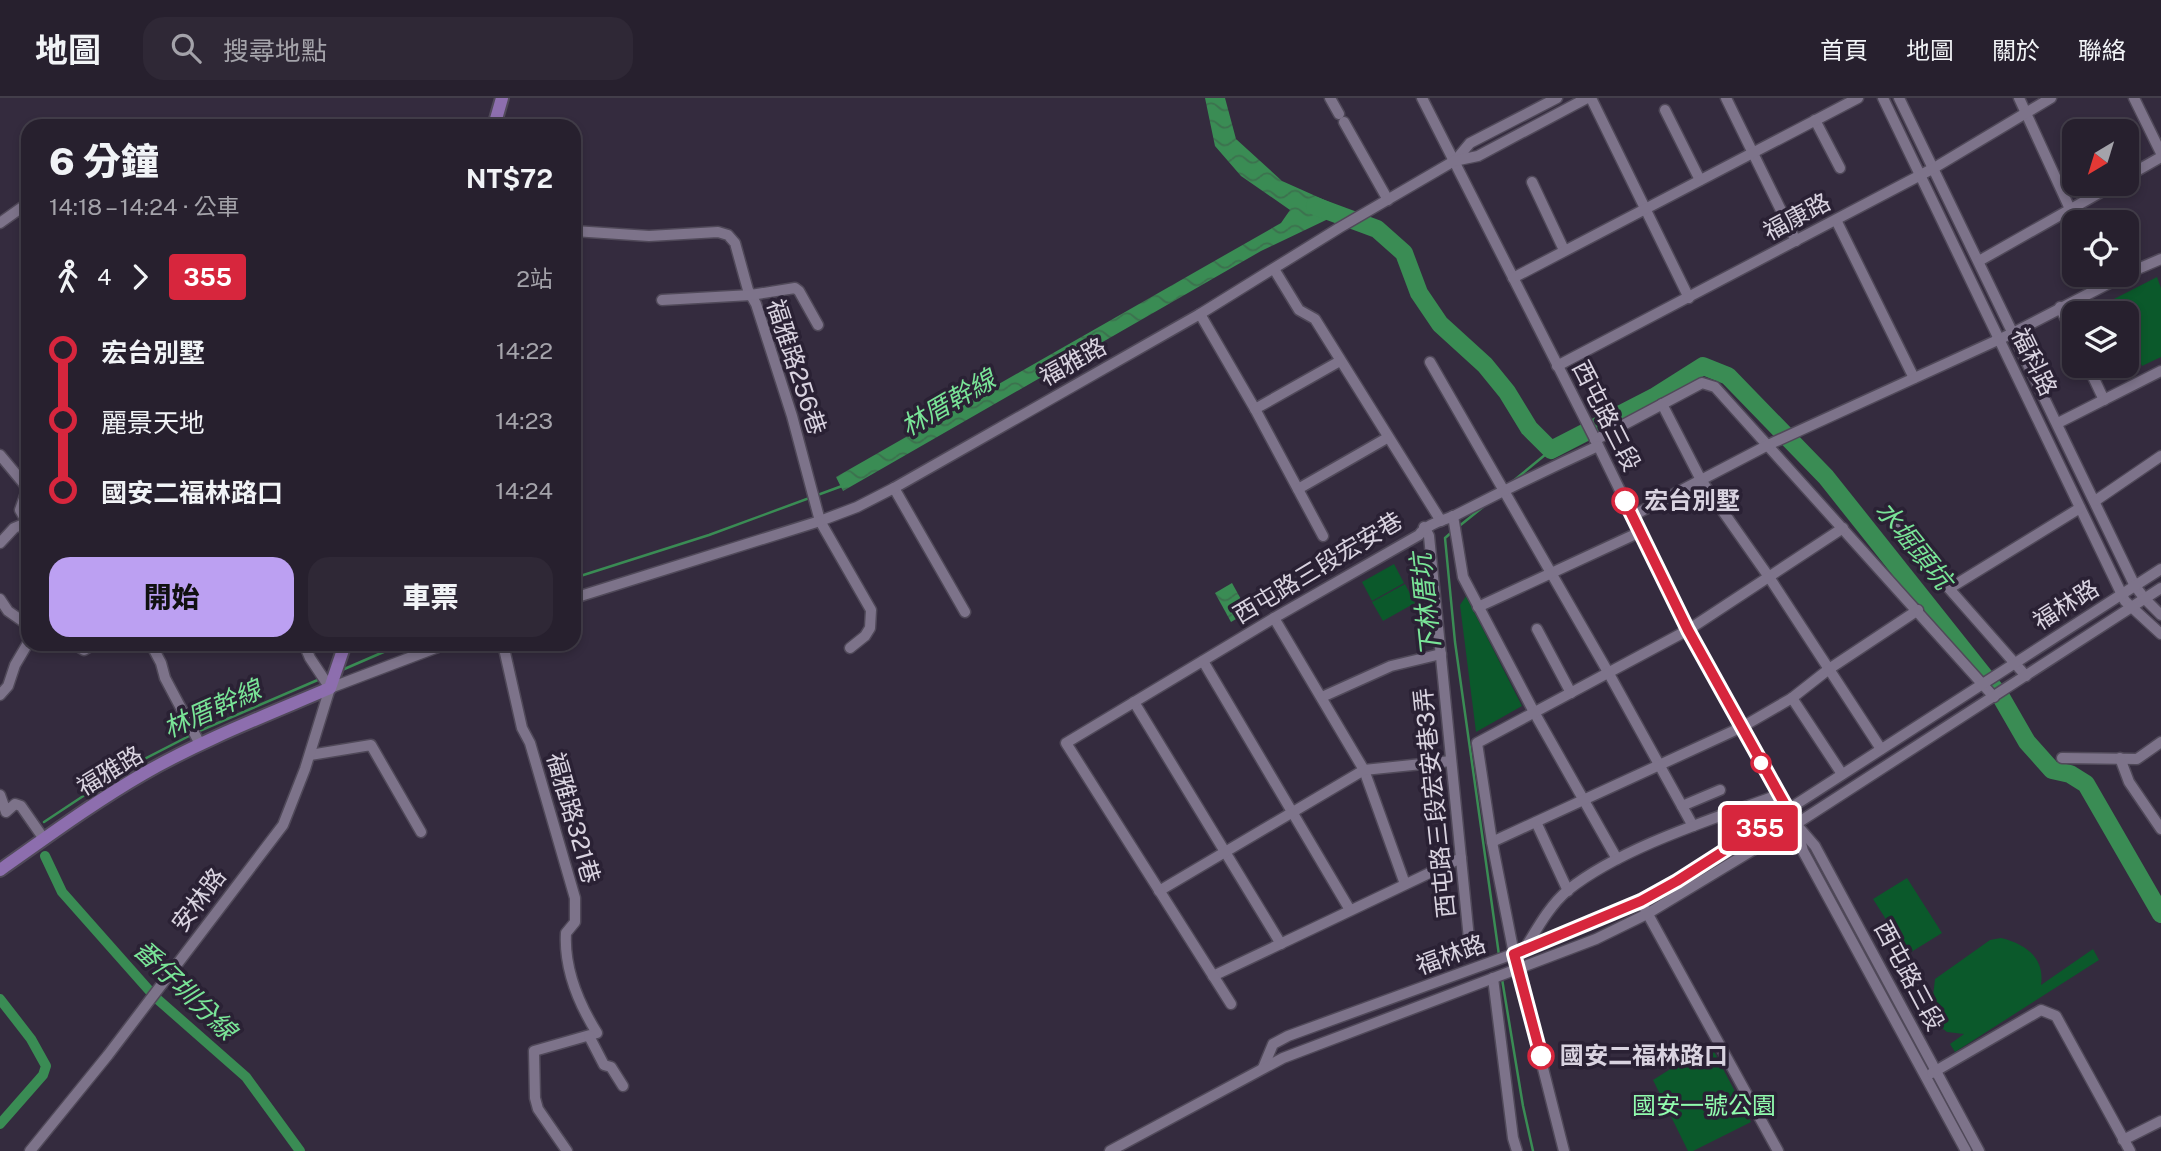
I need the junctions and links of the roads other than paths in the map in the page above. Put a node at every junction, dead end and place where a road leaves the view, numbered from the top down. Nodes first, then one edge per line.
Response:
1 (502, 98) edge
2 (1330, 98) edge
3 (1422, 98) edge
4 (1557, 98) edge
5 (1589, 98) edge
6 (1726, 98) edge
7 (1858, 98) edge
8 (1883, 98) edge
9 (1899, 98) edge
10 (2019, 98) edge
11 (2051, 98) edge
12 (2134, 98) edge
13 (1665, 110) dead end
14 (2026, 114) junction
15 (496, 119) edge
16 (1815, 120) junction
17 (1753, 152) junction
18 (2161, 155) edge
19 (1454, 161) junction
20 (1934, 168) junction
21 (1840, 169) dead end
22 (2139, 169) edge
23 (1920, 176) junction
24 (1700, 180) junction
25 (1532, 182) dead end
26 (2095, 196) edge
27 (1388, 200) junction
28 (21, 208) edge
29 (1644, 209) junction
30 (2071, 210) edge
31 (2073, 210) edge
32 (2062, 216) edge
33 (1836, 220) junction
34 (0, 223) edge
35 (581, 232) edge
36 (1796, 241) junction
37 (1564, 250) junction
38 (2161, 259) edge
39 (1979, 261) junction
40 (2139, 268) edge
41 (1274, 269) junction
42 (1513, 278) junction
43 (2091, 287) edge
44 (751, 295) junction
45 (1689, 298) junction
46 (662, 300) dead end
47 (2060, 307) junction
48 (2062, 311) edge
49 (1200, 314) junction
50 (818, 325) dead end
51 (2013, 332) junction
52 (1999, 339) junction
53 (1340, 361) junction
54 (1430, 362) dead end
55 (1557, 366) junction
56 (2161, 371) edge
57 (1914, 378) junction
58 (2094, 378) edge
59 (2104, 400) junction
60 (1662, 404) junction
61 (1255, 409) junction
62 (2057, 423) junction
63 (1387, 438) junction
64 (1595, 440) junction
65 (1770, 444) junction
66 (0, 455) edge
67 (2161, 456) edge
68 (21, 479) edge
69 (1701, 480) junction
70 (894, 488) junction
71 (1298, 489) junction
72 (1504, 489) junction
73 (2095, 502) junction
74 (2080, 508) junction
75 (1453, 516) junction
76 (1632, 516) junction
77 (820, 521) junction
78 (1440, 521) junction
79 (21, 526) edge
80 (1894, 526) dead end
81 (1424, 527) junction
82 (1843, 528) junction
83 (1640, 532) junction
84 (1323, 536) dead end
85 (0, 543) edge
86 (2161, 569) edge
87 (1552, 573) junction
88 (1769, 576) junction
89 (2135, 586) junction
90 (1950, 588) junction
91 (2161, 588) edge
92 (2122, 594) junction
93 (581, 596) edge
94 (0, 599) edge
95 (2145, 599) junction
96 (1478, 607) junction
97 (2133, 608) junction
98 (1917, 610) junction
99 (965, 612) dead end
100 (2161, 615) edge
101 (1274, 618) junction
102 (21, 620) edge
103 (1537, 629) dead end
104 (1688, 630) junction
105 (2161, 634) edge
106 (850, 648) dead end
107 (23, 651) edge
108 (155, 651) edge
109 (307, 651) edge
110 (343, 651) edge
111 (426, 651) edge
112 (505, 651) edge
113 (1441, 654) junction
114 (1203, 661) junction
115 (2013, 663) junction
116 (1829, 669) junction
117 (1608, 672) junction
118 (2026, 676) junction
119 (330, 684) junction
120 (1983, 684) junction
121 (1570, 692) junction
122 (0, 695) edge
123 (1994, 697) junction
124 (1322, 698) junction
125 (1792, 698) junction
126 (1134, 702) junction
127 (1534, 712) junction
128 (1742, 727) junction
129 (199, 742) junction
130 (2161, 742) edge
131 (1881, 749) junction
132 (310, 755) junction
133 (2062, 758) dead end
134 (2120, 758) junction
135 (1451, 761) junction
136 (1658, 765) junction
137 (1364, 770) junction
138 (1842, 774) junction
139 (1720, 790) dead end
140 (0, 795) edge
141 (1778, 795) junction
142 (1583, 801) junction
143 (1682, 806) junction
144 (1788, 810) junction
145 (2, 812) edge
146 (1293, 812) junction
147 (1536, 822) junction
148 (1796, 824) junction
149 (1693, 826) junction
150 (2161, 829) edge
151 (421, 832) dead end
152 (44, 839) junction
153 (1492, 842) junction
154 (1225, 852) junction
155 (1461, 858) junction
156 (1617, 859) junction
157 (0, 870) edge
158 (1405, 884) junction
159 (1159, 891) junction
160 (1567, 891) junction
161 (1641, 901) junction
162 (1350, 911) junction
163 (1647, 914) junction
164 (1281, 944) junction
165 (1471, 949) dead end
166 (1519, 952) junction
167 (1518, 969) junction
168 (1213, 976) junction
169 (1499, 976) junction
170 (1231, 1004) dead end
171 (590, 1036) junction
172 (1264, 1068) junction
173 (1936, 1071) junction
174 (1925, 1077) junction
175 (623, 1087) dead end
176 (2161, 1121) edge
177 (2123, 1140) junction
178 (30, 1151) edge
179 (567, 1151) edge
180 (1110, 1151) edge
181 (1517, 1151) edge
182 (1564, 1151) edge
183 (1778, 1151) edge
184 (1966, 1151) edge
185 (1979, 1151) edge
186 (2130, 1151) edge

1 - 15 main road
2 - 27 street
3 - 19 street, 西屯路三段
4 - 19 street, 福雅路
5 - 19 street, 福雅路
5 - 29 street
6 - 17 street
7 - 16 street
8 - 23 street, 福科路
9 - 20 street, 福科路
10 - 14 street
11 - 14 street, 福康路
12 - 18 street
13 - 24 street
14 - 20 street, 福康路
14 - 30 street
16 - 17 street
16 - 21 street
17 - 24 street
17 - 36 street
18 - 22 street
19 - 27 street, 福雅路
19 - 42 street, 西屯路三段
20 - 23 street, 福康路
20 - 39 street, 福科路
23 - 33 street, 福康路
23 - 52 street, 福科路
24 - 29 street
25 - 37 street
26 - 31 street
27 - 41 street, 福雅路
28 - 34 street
29 - 37 street
29 - 45 street
32 - 39 street
33 - 36 street, 福康路
33 - 57 street
35 - 44 street, 福雅路256巷
36 - 45 street, 福康路
37 - 42 street
38 - 40 street
39 - 51 street, 福科路
41 - 49 street, 福雅路
41 - 53 street
42 - 55 street, 西屯路三段
43 - 47 street
44 - 46 street
44 - 50 street
44 - 77 street, 福雅路256巷
45 - 55 street, 福康路
47 - 48 street
47 - 51 street
49 - 61 street
49 - 70 street, 福雅路
51 - 52 street
51 - 62 street, 福科路
52 - 57 street
52 - 74 street, 福科路
53 - 61 street
53 - 63 street
54 - 72 street
55 - 64 street, 西屯路三段
56 - 59 street
57 - 65 street
58 - 59 street
59 - 62 street
60 - 64 street, 西屯路三段宏安巷
60 - 65 street, 西屯路三段宏安巷
60 - 69 street
61 - 71 street
62 - 73 street, 福科路
63 - 71 street
63 - 78 street
64 - 72 street, 西屯路三段宏安巷
64 - 76 street, 西屯路三段
65 - 69 street
65 - 82 street, 西屯路三段宏安巷
66 - 68 street
67 - 73 street
69 - 76 street
69 - 88 street
70 - 77 street, 福雅路
70 - 99 street
71 - 84 street
72 - 75 street, 西屯路三段宏安巷
72 - 87 street
73 - 89 street, 福科路
74 - 90 street
74 - 92 street, 福科路
75 - 78 street, 西屯路三段宏安巷
75 - 96 street
76 - 83 street, 西屯路三段
77 - 93 street, 福雅路
77 - 106 street, 福雅路256巷
78 - 81 street, 西屯路三段宏安巷
79 - 85 street
80 - 90 street
81 - 101 street, 西屯路三段宏安巷
81 - 113 street, 西屯路三段宏安巷3弄
82 - 88 street
82 - 98 street, 西屯路三段宏安巷
83 - 87 street
83 - 104 street, 西屯路三段
86 - 89 street, 福林路
87 - 96 street
87 - 117 street
88 - 104 street
88 - 116 street
89 - 92 street, 福林路
89 - 95 street, 福科路
90 - 115 street
91 - 95 street, 福林路
92 - 97 street, 福科路
92 - 115 street, 福林路
94 - 102 street
95 - 97 street, 福林路
95 - 100 street, 福科路
96 - 127 street
97 - 105 street, 福科路
97 - 118 street, 福林路
98 - 116 street
98 - 120 street, 西屯路三段宏安巷
101 - 114 street, 西屯路三段宏安巷
101 - 124 street
103 - 121 street
104 - 117 street
104 - 128 street, 西屯路三段
107 - 122 street
108 - 129 street
109 - 119 street
110 - 119 main road, 安林路
111 - 119 street, 福雅路
112 - 171 street, 福雅路321巷
113 - 124 street
113 - 135 street, 西屯路三段宏安巷3弄
114 - 126 street, 西屯路三段宏安巷
114 - 146 street
115 - 118 street
115 - 120 street, 福林路
116 - 125 street
116 - 131 street
117 - 121 street
117 - 136 street
118 - 123 street, 福林路
119 - 129 main road, 福雅路
119 - 132 street, 安林路
120 - 123 street, 西屯路三段宏安巷
120 - 131 street, 福林路
121 - 127 street
123 - 148 street, 福林路
124 - 137 street
125 - 128 street
125 - 138 street
126 - 154 street
126 - 159 street, 西屯路三段宏安巷
127 - 142 street
127 - 153 street
128 - 136 street
128 - 141 street, 西屯路三段
129 - 152 main road, 福雅路
130 - 134 street
131 - 138 street, 福林路
132 - 151 street
132 - 178 street, 安林路
133 - 134 street
134 - 150 street
135 - 137 street
135 - 155 street, 西屯路三段宏安巷3弄
136 - 142 street
136 - 143 street
137 - 146 street
137 - 158 street
138 - 144 street, 福林路
139 - 143 street
140 - 145 street
141 - 144 street, 西屯路三段
141 - 149 street
142 - 147 street
142 - 156 street
143 - 149 street
144 - 148 street, 西屯路三段
144 - 161 street, 福林路
145 - 152 street
146 - 154 street
146 - 162 street
147 - 153 street
147 - 160 street
148 - 163 street, 福林路
148 - 173 street, 西屯路三段
148 - 174 street, 西屯路三段
149 - 156 street
152 - 157 main road, 福雅路
153 - 166 street
154 - 159 street
154 - 164 street
155 - 158 street
155 - 165 street, 西屯路三段宏安巷3弄
156 - 160 street
158 - 162 street
159 - 168 street
160 - 166 street
161 - 163 street
161 - 166 street, 福林路
162 - 164 street
163 - 167 street, 福林路
163 - 183 street
164 - 168 street
166 - 167 street
166 - 172 street, 福林路
167 - 169 street, 福林路
167 - 182 street
168 - 170 street
169 - 172 street, 福林路
169 - 181 street
171 - 175 street
171 - 179 street
172 - 180 street, 福林路
173 - 174 street
173 - 177 street
173 - 185 street, 西屯路三段
174 - 184 street, 西屯路三段
176 - 177 street
177 - 186 street

